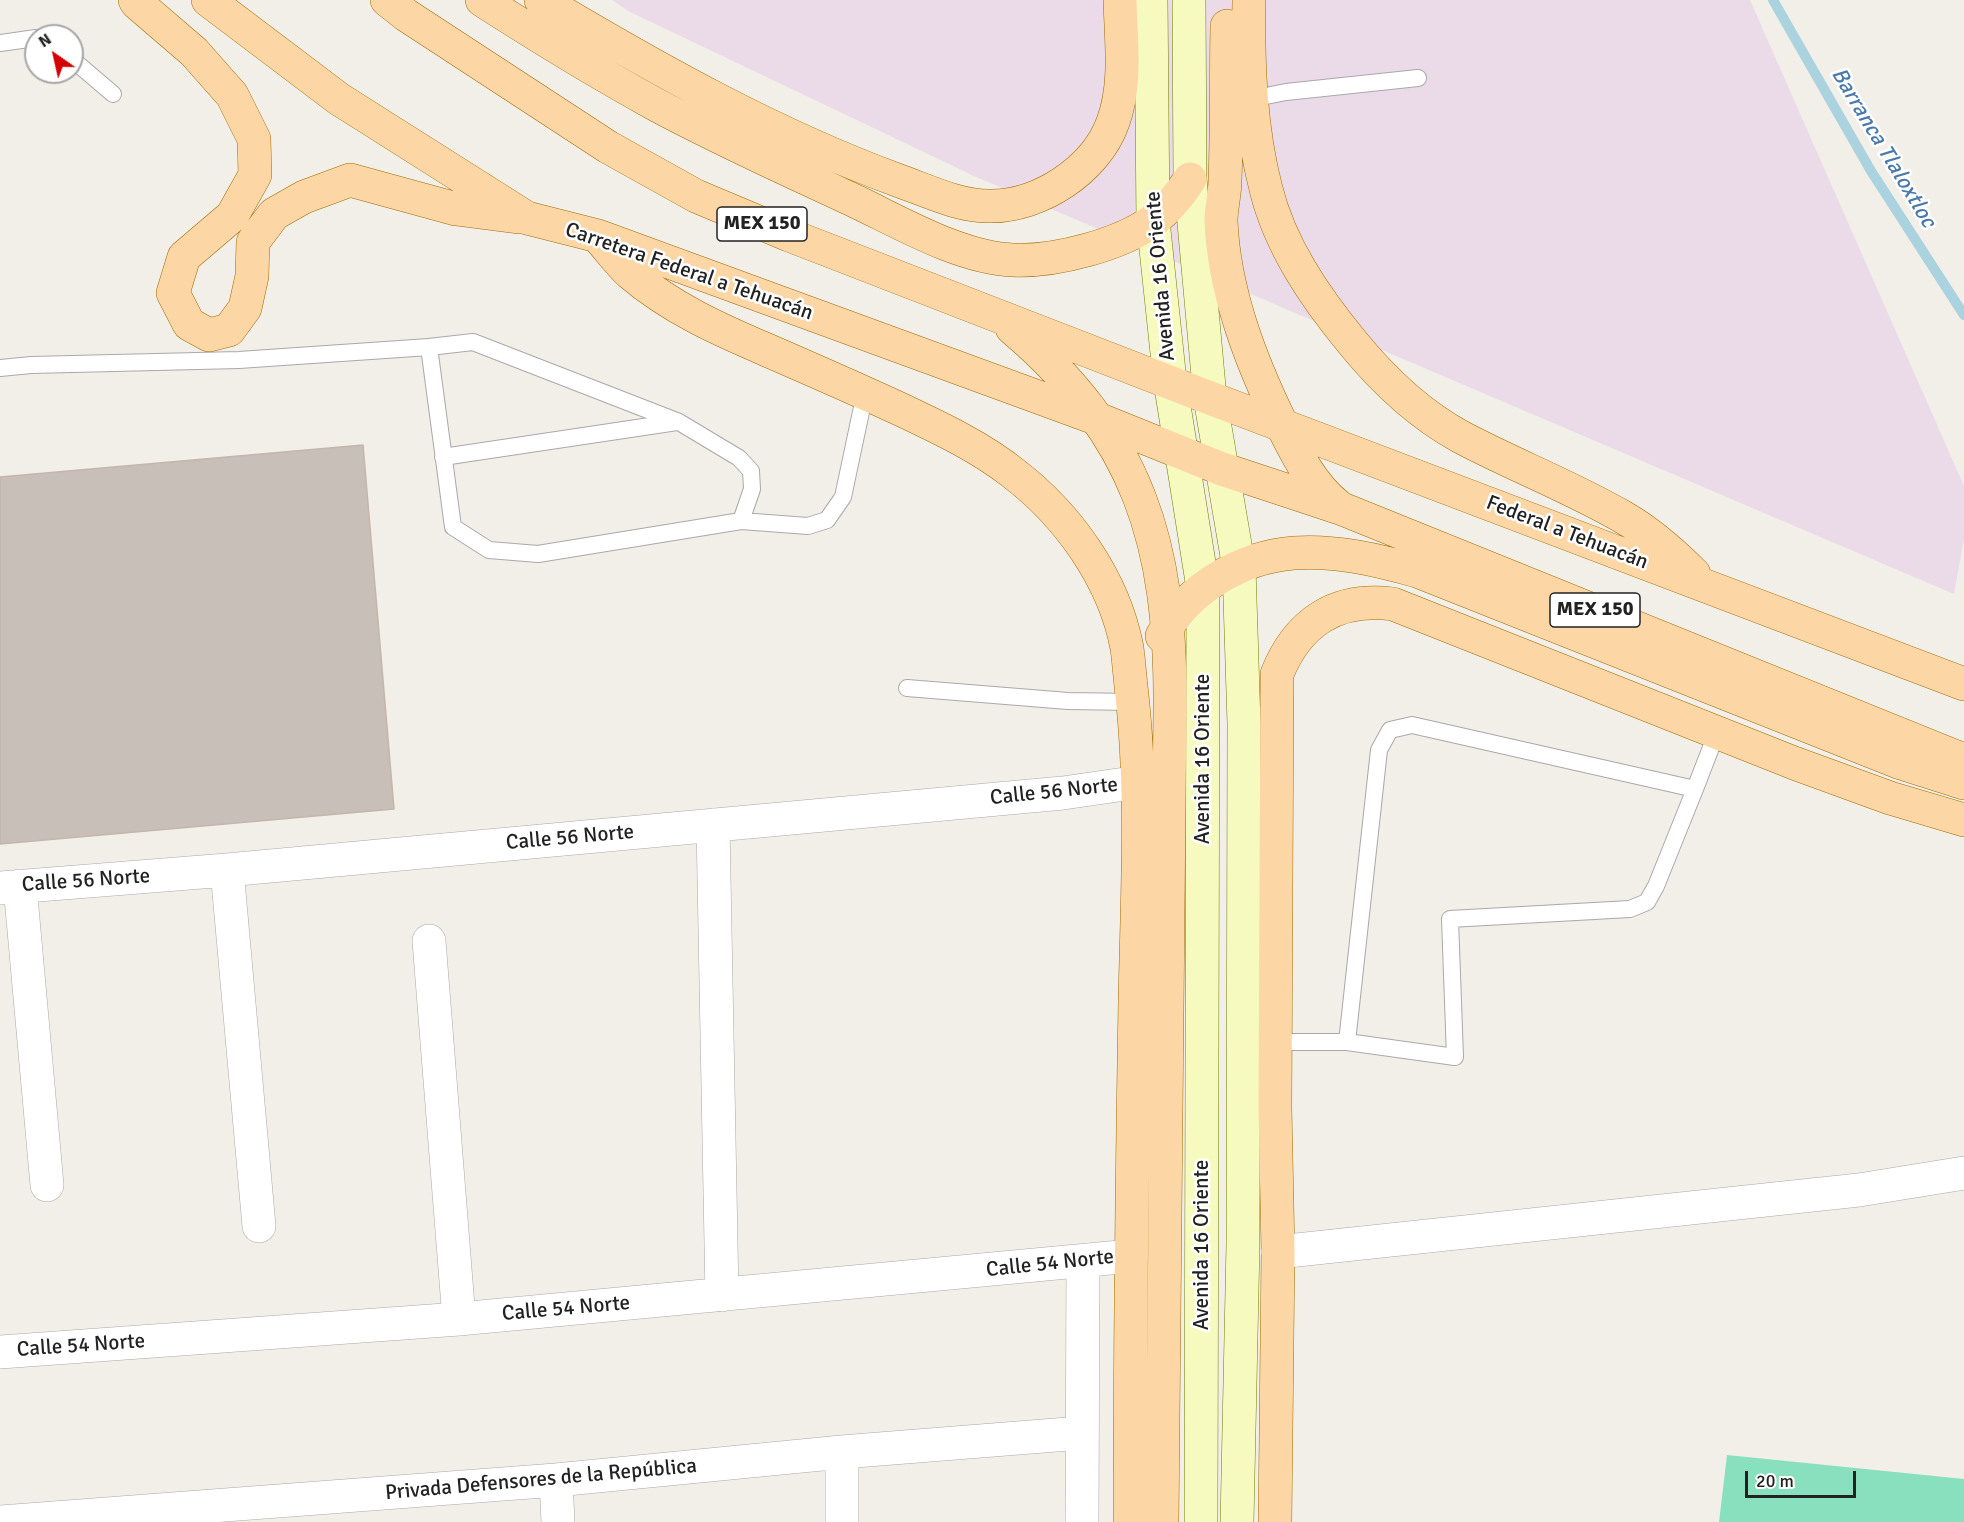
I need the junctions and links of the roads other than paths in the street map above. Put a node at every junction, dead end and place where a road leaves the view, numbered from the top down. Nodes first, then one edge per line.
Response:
1 (135, 0) edge
2 (208, 0) edge
3 (387, 0) edge
4 (482, 0) edge
5 (541, 0) edge
6 (1120, 0) edge
7 (1151, 0) edge
8 (1189, 0) edge
9 (1227, 0) edge
10 (1249, 0) edge
11 (24, 40) edge
12 (0, 43) edge
13 (84, 69) edge
14 (1418, 78) dead end
15 (113, 94) dead end
16 (1251, 99) junction
17 (1190, 179) junction
18 (527, 218) junction
19 (1153, 221) junction
20 (598, 236) junction
21 (998, 316) junction
22 (429, 347) junction
23 (0, 368) edge
24 (1170, 381) junction
25 (865, 393) junction
26 (1210, 398) junction
27 (1098, 419) junction
28 (678, 422) junction
29 (1282, 424) junction
30 (1179, 451) junction
31 (443, 457) junction
32 (1222, 469) junction
33 (1340, 508) junction
34 (741, 521) junction
35 (1239, 568) junction
36 (1705, 586) junction
37 (1203, 588) junction
38 (1168, 624) junction
39 (1964, 684) edge
40 (907, 688) dead end
41 (1134, 712) junction
42 (1717, 732) junction
43 (1964, 760) edge
44 (1139, 782) junction
45 (1964, 783) edge
46 (1695, 789) junction
47 (1964, 819) edge
48 (713, 825) junction
49 (227, 870) junction
50 (10, 887) edge
51 (429, 941) dead end
52 (1276, 1042) junction
53 (1347, 1042) junction
54 (1202, 1113) junction
55 (1166, 1114) junction
56 (1133, 1116) junction
57 (1964, 1173) edge
58 (47, 1185) dead end
59 (259, 1226) dead end
60 (1278, 1251) junction
61 (1131, 1256) junction
62 (1083, 1261) junction
63 (722, 1295) junction
64 (459, 1318) junction
65 (0, 1352) edge
66 (1081, 1432) junction
67 (842, 1452) junction
68 (555, 1480) junction
69 (281, 1512) edge
70 (2, 1522) edge
71 (558, 1522) edge
72 (842, 1522) edge
73 (1082, 1522) edge
74 (1130, 1522) edge
75 (1162, 1522) edge
76 (1201, 1522) edge
77 (1238, 1522) edge
78 (1275, 1522) edge

1 - 18 main road
2 - 18 main road, Carretera Federal a Tehuacán / MEX 150
3 - 21 main road, MEX 150
4 - 19 main road
5 - 6 main road
7 - 19 main road, Avenida 16 Oriente
8 - 17 main road, Avenida 16 Oriente
9 - 29 main road
10 - 16 main road
11 - 12 lane
13 - 15 lane
14 - 16 lane
16 - 36 main road
17 - 19 main road
17 - 26 main road, Avenida 16 Oriente
18 - 20 main road, Carretera Federal a Tehuacán / MEX 150
19 - 24 main road, Avenida 16 Oriente
20 - 25 main road
20 - 27 main road, Carretera Federal a Tehuacán / MEX 150
21 - 24 main road, MEX 150
21 - 27 main road
22 - 23 lane
22 - 28 lane
22 - 31 lane
24 - 26 main road, Federal a Tehuacán / MEX 150
24 - 30 main road, Avenida 16 Oriente
25 - 34 lane
25 - 41 main road
26 - 29 main road, Federal a Tehuacán / MEX 150
26 - 32 main road, Avenida 16 Oriente
27 - 30 main road, Carretera Federal a Tehuacán / MEX 150
27 - 38 main road
28 - 31 lane
28 - 34 lane
29 - 33 main road
29 - 36 main road, Federal a Tehuacán / MEX 150
30 - 32 main road, MEX 150
30 - 37 main road, Avenida 16 Oriente
31 - 34 lane
32 - 33 main road, MEX 150
32 - 35 main road, Avenida 16 Oriente
33 - 43 main road, MEX 150
35 - 37 main road
35 - 45 main road
35 - 77 main road, Avenida 16 Oriente
36 - 39 main road, Federal a Tehuacán / MEX 150
37 - 38 main road
37 - 54 main road, Avenida 16 Oriente
38 - 41 main road
38 - 55 main road
40 - 41 lane
41 - 44 main road
42 - 46 lane
42 - 47 main road
42 - 52 main road
44 - 48 street, Calle 56 Norte
44 - 56 main road
46 - 53 lane
46 - 53 lane
48 - 49 street, Calle 56 Norte
48 - 63 street
49 - 50 street, Calle 56 Norte
49 - 59 street
50 - 58 street
51 - 64 street
52 - 53 lane
52 - 60 main road
54 - 55 main road
54 - 76 main road, Avenida 16 Oriente
55 - 56 main road
55 - 75 main road
56 - 61 main road
57 - 60 street
60 - 78 main road
61 - 62 street, Calle 54 Norte
61 - 74 main road
62 - 63 street, Calle 54 Norte
62 - 66 street
63 - 64 street, Calle 54 Norte
64 - 65 street, Calle 54 Norte
66 - 67 street, Privada Defensores de la República
66 - 73 street
67 - 68 street, Privada Defensores de la República
67 - 72 street
68 - 69 street, Privada Defensores de la República
68 - 71 street
69 - 70 street, Privada Defensores de la República

